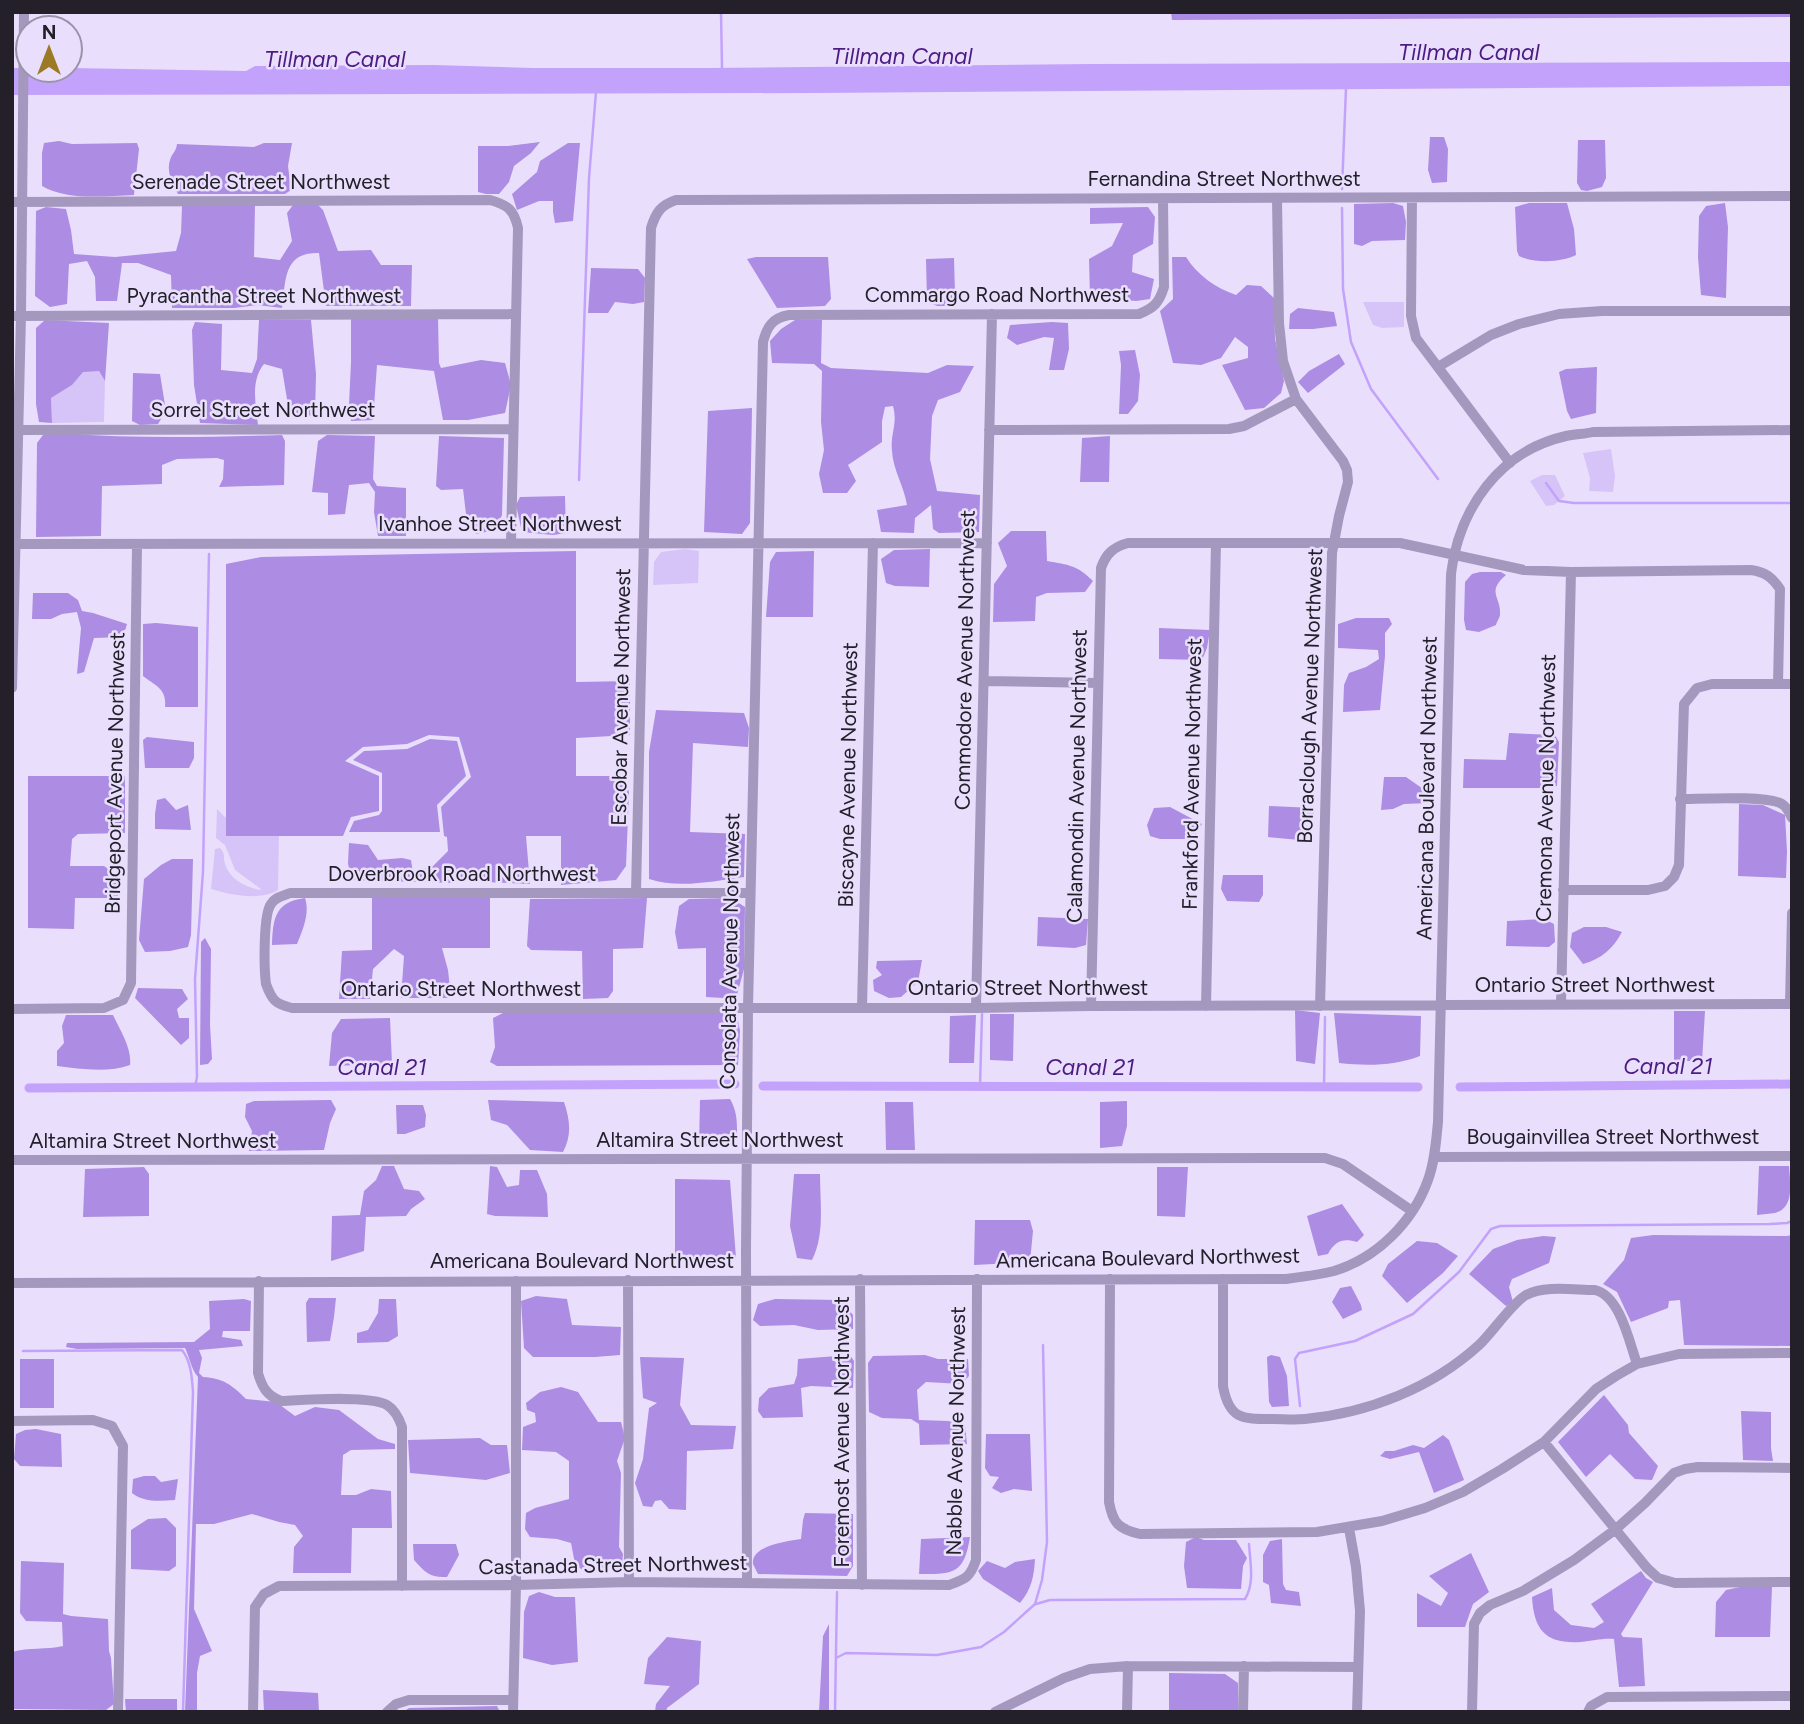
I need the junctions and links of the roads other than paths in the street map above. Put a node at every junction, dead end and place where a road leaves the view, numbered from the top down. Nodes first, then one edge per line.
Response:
1 (24, 12) edge
2 (1792, 195) edge
3 (1412, 198) junction
4 (1163, 199) junction
5 (1277, 199) junction
6 (17, 202) edge
7 (658, 209) joint
8 (1792, 311) edge
9 (516, 314) junction
10 (992, 314) junction
11 (17, 316) edge
12 (772, 322) joint
13 (1437, 367) junction
14 (1296, 399) junction
15 (513, 429) junction
16 (15, 430) edge
17 (989, 430) junction
18 (1792, 430) edge
19 (1510, 463) junction
20 (758, 542) junction
21 (1334, 542) junction
22 (511, 543) junction
23 (873, 543) junction
24 (987, 543) junction
25 (1216, 543) junction
26 (14, 544) edge
27 (643, 544) junction
28 (137, 545) junction
29 (1454, 554) junction
30 (1571, 572) junction
31 (984, 681) junction
32 (1098, 683) junction
33 (1778, 684) junction
34 (1792, 684) edge
35 (12, 688) edge
36 (1680, 799) junction
37 (1792, 818) edge
38 (1563, 890) junction
39 (636, 892) junction
40 (750, 893) junction
41 (1792, 913) edge
42 (270, 994) joint
43 (1441, 1004) junction
44 (1561, 1004) junction
45 (1791, 1004) edge
46 (1091, 1006) junction
47 (1206, 1006) junction
48 (1320, 1006) junction
49 (862, 1007) junction
50 (976, 1007) junction
51 (748, 1008) junction
52 (12, 1009) edge
53 (1792, 1156) edge
54 (1434, 1157) junction
55 (12, 1160) edge
56 (746, 1160) junction
57 (1412, 1211) junction
58 (860, 1279) junction
59 (977, 1279) junction
60 (1110, 1279) junction
61 (1223, 1279) junction
62 (628, 1280) junction
63 (746, 1280) junction
64 (259, 1281) junction
65 (516, 1281) junction
66 (12, 1283) edge
67 (1792, 1353) edge
68 (1637, 1364) junction
69 (12, 1420) edge
70 (1544, 1442) junction
71 (1792, 1468) edge
72 (1349, 1528) junction
73 (1616, 1529) junction
74 (964, 1579) joint
75 (629, 1581) junction
76 (747, 1582) junction
77 (1792, 1582) edge
78 (516, 1585) junction
79 (862, 1585) junction
80 (402, 1586) junction
81 (1128, 1666) junction
82 (1244, 1666) junction
83 (1358, 1667) junction
84 (1792, 1696) edge
85 (513, 1700) junction
86 (1590, 1709) edge
87 (118, 1712) edge
88 (253, 1712) edge
89 (387, 1712) edge
90 (513, 1712) edge
91 (995, 1712) edge
92 (1127, 1712) edge
93 (1243, 1712) edge
94 (1357, 1712) edge
95 (1472, 1712) edge

1 - 6 street
2 - 3 street, Fernandina Street Northwest
3 - 5 street, Fernandina Street Northwest
3 - 13 street
4 - 5 street, Fernandina Street Northwest
4 - 7 street, Fernandina Street Northwest
4 - 10 street, Commargo Road Northwest
5 - 14 street, Borraclough Avenue Northwest
6 - 9 street, Serenade Street Northwest
6 - 11 street
7 - 27 street, Escobar Avenue Northwest
8 - 13 street
9 - 11 street, Pyracantha Street Northwest
9 - 15 street
10 - 12 street, Commargo Road Northwest
10 - 17 street, Commodore Avenue Northwest
11 - 16 street
12 - 20 street, Consolata Avenue Northwest
13 - 19 street
14 - 17 street
14 - 21 street, Borraclough Avenue Northwest
15 - 16 street, Sorrel Street Northwest
15 - 22 street
16 - 26 street
17 - 24 street, Commodore Avenue Northwest
18 - 19 street, Americana Boulevard Northwest
19 - 29 street, Americana Boulevard Northwest
20 - 23 street, Ivanhoe Street Northwest
20 - 27 street, Ivanhoe Street Northwest
20 - 40 street, Consolata Avenue Northwest
21 - 25 street
21 - 29 street
21 - 48 street, Borraclough Avenue Northwest
22 - 27 street, Ivanhoe Street Northwest
22 - 28 street, Ivanhoe Street Northwest
23 - 24 street, Ivanhoe Street Northwest
23 - 49 street, Biscayne Avenue Northwest
24 - 31 street, Commodore Avenue Northwest
25 - 32 street, Calamondin Avenue Northwest
25 - 47 street, Frankford Avenue Northwest
26 - 28 street, Ivanhoe Street Northwest
26 - 35 street
27 - 39 street, Escobar Avenue Northwest
28 - 52 street, Bridgeport Avenue Northwest
29 - 30 street
29 - 43 street, Americana Boulevard Northwest
30 - 33 street
30 - 38 street, Cremona Avenue Northwest
31 - 32 street
31 - 50 street, Commodore Avenue Northwest
32 - 46 street, Calamondin Avenue Northwest
33 - 34 street
33 - 36 street
36 - 37 street
36 - 38 street
38 - 44 street, Cremona Avenue Northwest
39 - 40 street, Doverbrook Road Northwest
39 - 42 street, Doverbrook Road Northwest
40 - 51 street, Consolata Avenue Northwest
41 - 45 street
42 - 51 street, Ontario Street Northwest
43 - 44 street, Ontario Street Northwest
43 - 48 street, Ontario Street Northwest
43 - 54 street, Americana Boulevard Northwest
44 - 45 street, Ontario Street Northwest
46 - 47 street, Ontario Street Northwest
46 - 50 street, Ontario Street Northwest
47 - 48 street, Ontario Street Northwest
49 - 50 street, Ontario Street Northwest
49 - 51 street, Ontario Street Northwest
51 - 56 street, Consolata Avenue Northwest
53 - 54 street, Bougainvillea Street Northwest
54 - 57 street, Americana Boulevard Northwest
55 - 56 street, Altamira Street Northwest
56 - 57 street, Altamira Street Northwest
56 - 63 street, Consolata Avenue Northwest
57 - 61 street, Americana Boulevard Northwest
58 - 59 street, Americana Boulevard Northwest
58 - 63 street, Americana Boulevard Northwest
58 - 79 street, Foremost Avenue Northwest
59 - 60 street, Americana Boulevard Northwest
59 - 74 street, Nabble Avenue Northwest
60 - 61 street, Americana Boulevard Northwest
60 - 72 street
61 - 68 street
62 - 63 street, Americana Boulevard Northwest
62 - 65 street, Americana Boulevard Northwest
62 - 75 street
63 - 76 street, Consolata Avenue Northwest
64 - 65 street, Americana Boulevard Northwest
64 - 66 street, Americana Boulevard Northwest
64 - 80 street
65 - 78 street
67 - 68 street
68 - 70 street
69 - 87 street
70 - 72 street
70 - 73 street
71 - 73 street
72 - 83 street
73 - 77 street
73 - 95 street
74 - 79 street, Castanada Street Northwest
75 - 76 street, Castanada Street Northwest
75 - 78 street, Castanada Street Northwest
76 - 79 street, Castanada Street Northwest
78 - 80 street, Castanada Street Northwest
78 - 85 street
80 - 88 street, Castanada Street Northwest
81 - 82 street
81 - 91 street
81 - 92 street
82 - 83 street
82 - 93 street
83 - 94 street
84 - 86 street
85 - 89 street
85 - 90 street

